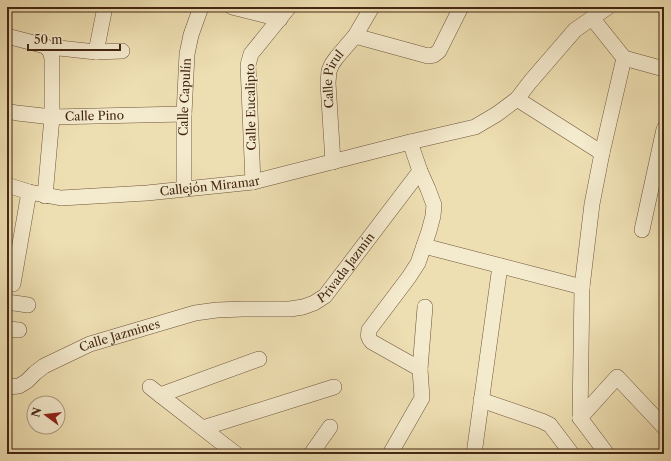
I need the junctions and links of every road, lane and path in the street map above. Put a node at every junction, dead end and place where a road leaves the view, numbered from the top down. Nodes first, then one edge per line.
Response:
1 (105, 7) edge
2 (201, 7) edge
3 (232, 7) edge
4 (372, 7) edge
5 (461, 7) edge
6 (608, 7) edge
7 (284, 13) edge
8 (592, 18) junction
9 (7, 36) edge
10 (355, 36) junction
11 (50, 51) junction
12 (122, 51) dead end
13 (96, 52) junction
14 (624, 58) junction
15 (664, 69) edge
16 (517, 99) junction
17 (7, 111) edge
18 (184, 114) junction
19 (52, 117) junction
20 (664, 129) edge
21 (410, 142) junction
22 (602, 153) junction
23 (333, 162) junction
24 (420, 171) junction
25 (253, 182) junction
26 (7, 186) edge
27 (184, 189) junction
28 (28, 192) junction
29 (45, 196) junction
30 (642, 230) dead end
31 (424, 246) junction
32 (500, 266) junction
33 (13, 284) dead end
34 (582, 287) junction
35 (7, 302) edge
36 (28, 305) dead end
37 (425, 307) dead end
38 (243, 309) joint
39 (259, 359) dead end
40 (420, 369) junction
41 (7, 387) edge
42 (334, 387) dead end
43 (7, 393) edge
44 (481, 400) junction
45 (580, 418) junction
46 (330, 427) dead end
47 (664, 427) edge
48 (203, 428) junction
49 (236, 454) edge
50 (311, 454) edge
51 (390, 454) edge
52 (474, 454) edge
53 (572, 454) edge
54 (607, 454) edge

1 - 13 street
2 - 18 street, Calle Capulín
3 - 7 street
4 - 10 street, Calle Pirul
5 - 10 street
6 - 8 street, Callejón Miramar
7 - 25 street, Calle Eucalipto
8 - 14 street
8 - 16 street, Callejón Miramar
9 - 11 street
10 - 23 street, Calle Pirul
11 - 13 street
11 - 19 street
12 - 13 street
14 - 15 street
14 - 22 street
16 - 21 street, Callejón Miramar
16 - 22 street
17 - 19 street, Calle Pino
18 - 19 street, Calle Pino
18 - 27 street, Calle Capulín
19 - 29 street
20 - 30 street
21 - 23 street, Callejón Miramar
21 - 24 street
22 - 34 street
23 - 25 street, Callejón Miramar
24 - 31 street
24 - 38 street, Privada Jazmín
25 - 27 street, Callejón Miramar
26 - 28 street, Callejón Miramar
27 - 29 street, Callejón Miramar
28 - 29 street, Callejón Miramar
28 - 33 street
31 - 32 street
31 - 40 street
32 - 34 street
32 - 44 street
34 - 45 street
35 - 36 street
37 - 40 street
38 - 41 street, Calle Jazmines
39 - 48 street
40 - 51 street
41 - 43 street
42 - 48 street
44 - 52 street
44 - 53 street
45 - 47 street
45 - 54 street
46 - 50 street
48 - 49 street

